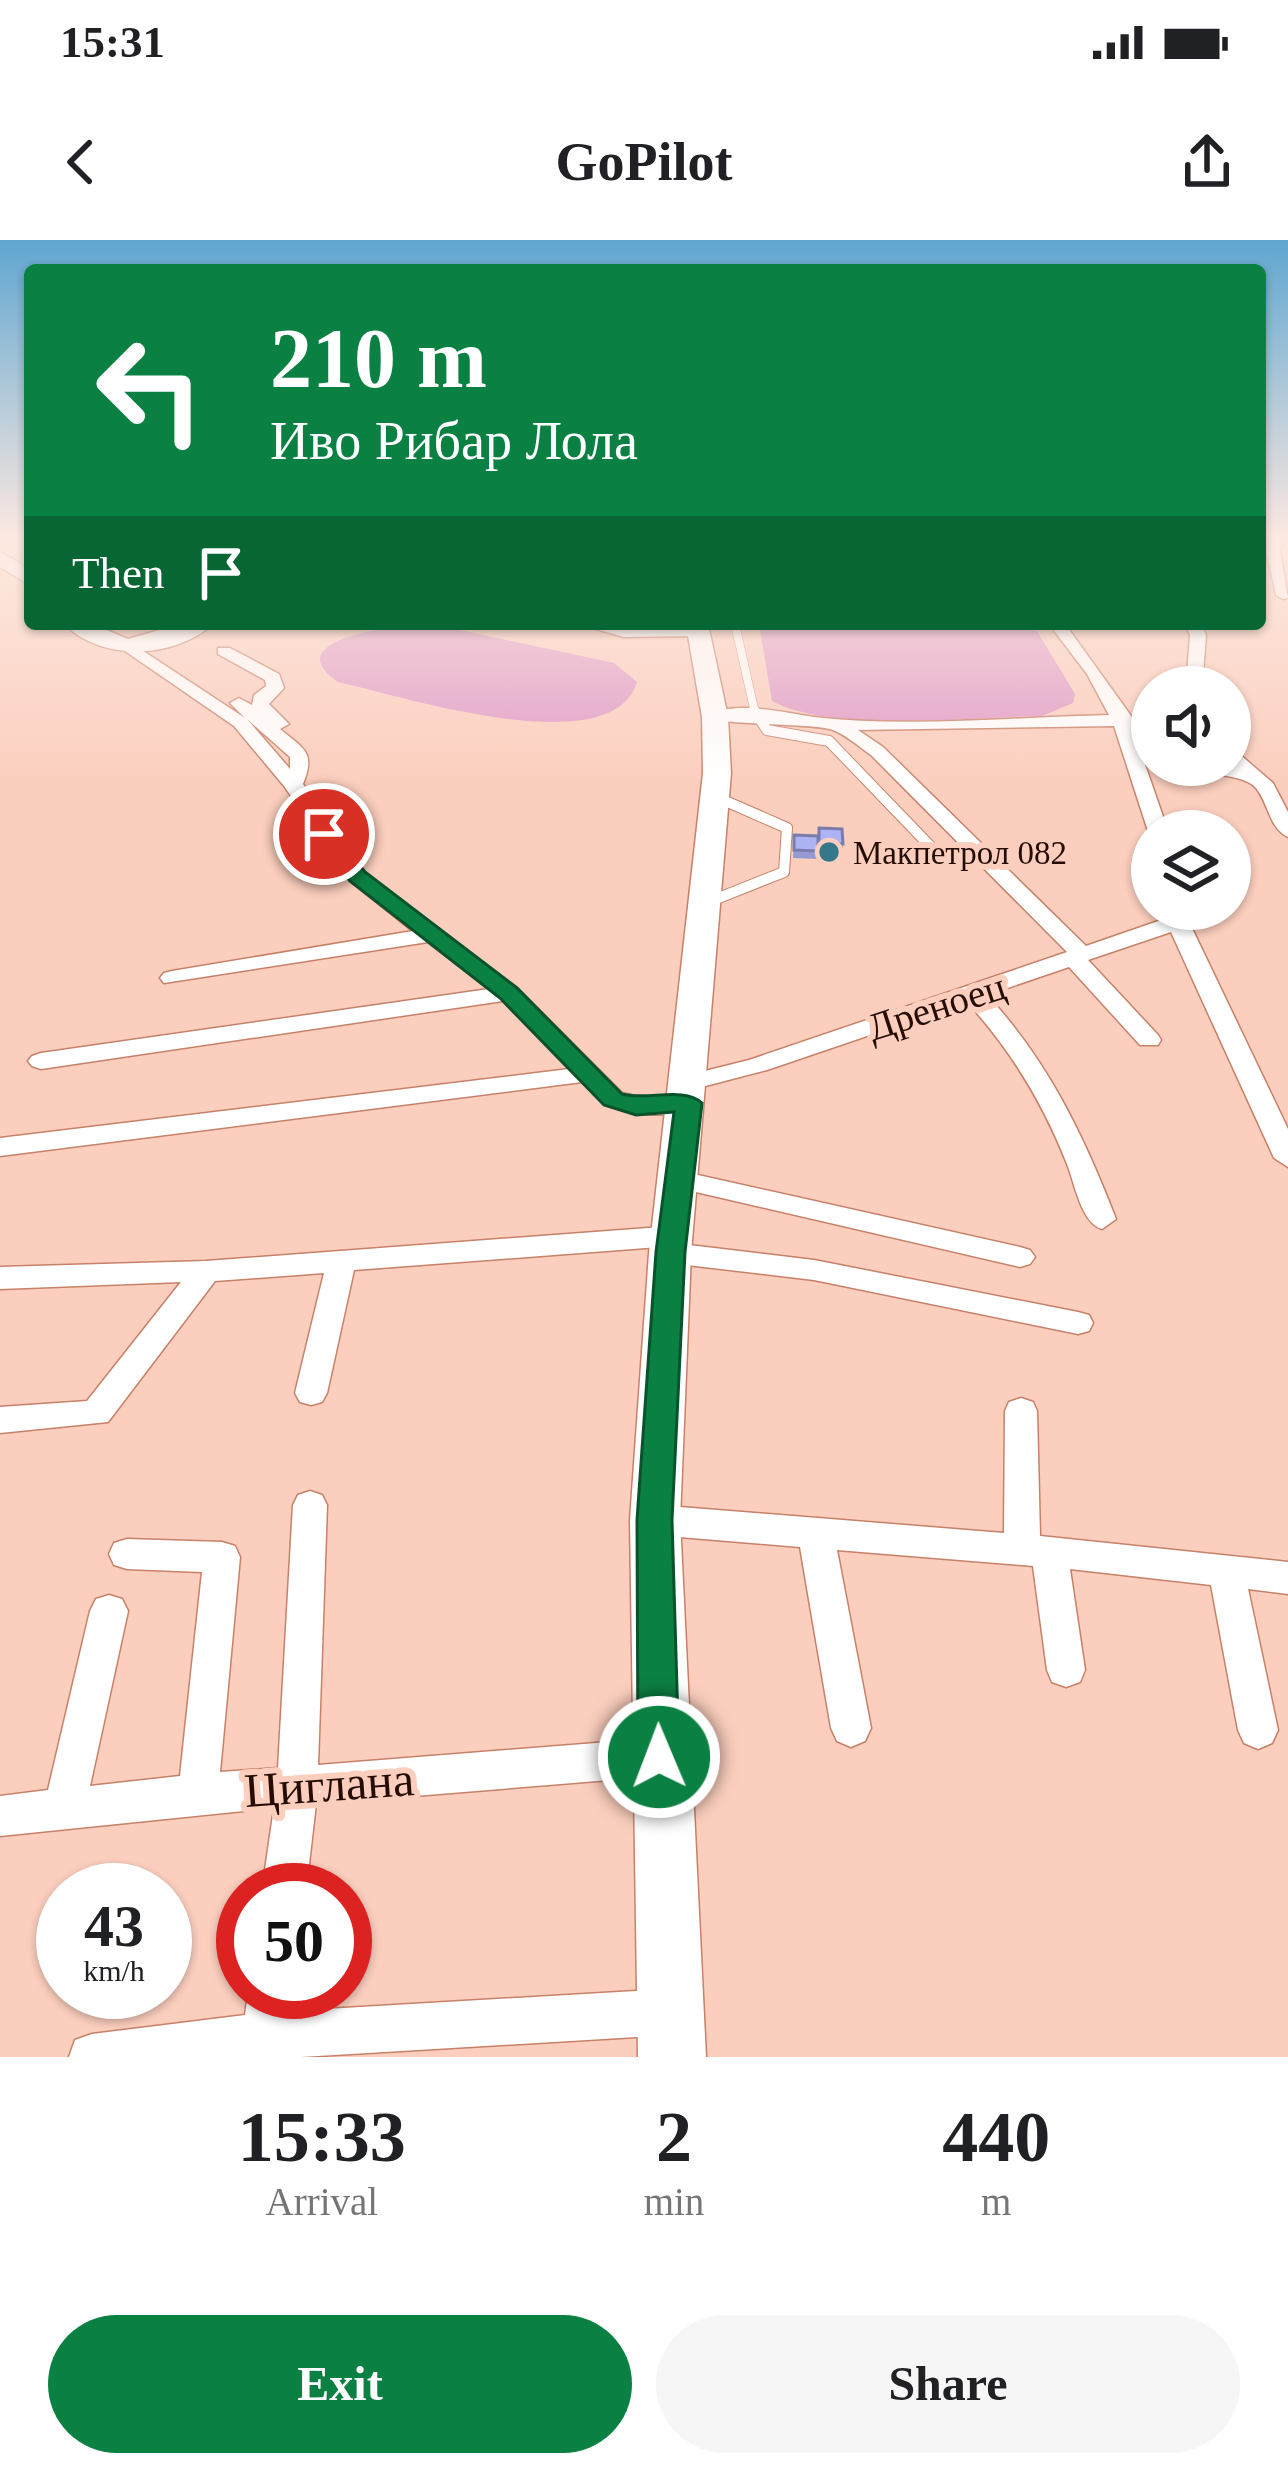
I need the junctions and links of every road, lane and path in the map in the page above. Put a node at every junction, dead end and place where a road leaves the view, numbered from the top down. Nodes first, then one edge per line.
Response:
1 (614, 630) edge
2 (653, 630) edge
3 (711, 630) edge
4 (1062, 630) edge
5 (1196, 630) edge
6 (161, 631) edge
7 (114, 634) edge
8 (224, 651) dead end
9 (1196, 666) edge
10 (735, 716) junction
11 (1125, 720) junction
12 (839, 725) junction
13 (1131, 731) edge
14 (280, 735) junction
15 (1251, 774) edge
16 (1251, 777) edge
17 (1255, 778) junction
18 (293, 784) junction
19 (1288, 789) edge
20 (714, 796) junction
21 (1288, 831) edge
22 (931, 847) dead end
23 (706, 903) junction
24 (1143, 930) edge
25 (1184, 930) edge
26 (434, 934) junction
27 (1077, 956) junction
28 (172, 978) dead end
29 (508, 993) junction
30 (972, 994) junction
31 (1149, 1040) dead end
32 (41, 1061) dead end
33 (587, 1074) junction
34 (689, 1092) junction
35 (0, 1148) edge
36 (1288, 1157) edge
37 (680, 1180) junction
38 (1102, 1219) dead end
39 (673, 1244) junction
40 (1020, 1257) dead end
41 (340, 1261) junction
42 (206, 1271) junction
43 (0, 1278) edge
44 (1078, 1323) dead end
45 (310, 1393) dead end
46 (1021, 1411) dead end
47 (0, 1420) edge
48 (310, 1504) dead end
49 (655, 1520) junction
50 (817, 1534) junction
51 (1036, 1551) junction
52 (128, 1554) dead end
53 (1226, 1569) junction
54 (1288, 1578) edge
55 (109, 1611) dead end
56 (1066, 1670) dead end
57 (851, 1727) dead end
58 (1258, 1730) dead end
59 (659, 1757) junction
60 (297, 1788) junction
61 (198, 1794) junction
62 (64, 1809) junction
63 (0, 1816) edge
64 (287, 1863) edge
65 (248, 2019) edge
66 (364, 2019) edge
67 (671, 2035) edge
68 (92, 2057) edge

1 - 2 street
3 - 10 main road
4 - 11 street
5 - 9 street
6 - 7 main road
6 - 14 street
7 - 18 street
8 - 14 street
10 - 12 street
10 - 20 main road
10 - 22 lane
11 - 12 street
11 - 13 street
12 - 27 street
14 - 18 street
15 - 17 street
16 - 17 street
17 - 19 street
17 - 21 street
18 - 26 street, Дреноец
20 - 23 main road
20 - 23 lane
23 - 34 main road
24 - 27 street, Дреноец
25 - 36 street
26 - 28 street
26 - 29 street, Дреноец
27 - 30 street, Дреноец
27 - 31 street
29 - 32 street
29 - 33 street, Дреноец
30 - 34 street, Дреноец
30 - 38 street
33 - 34 street, Дреноец
33 - 35 street
34 - 37 main road
37 - 39 main road
37 - 40 street
39 - 41 street
39 - 44 street
39 - 49 main road
41 - 42 street
41 - 45 street
42 - 43 street
42 - 47 street
46 - 51 street
48 - 60 street
49 - 50 street
49 - 59 main road
50 - 51 street
50 - 57 street
51 - 53 street
51 - 56 street
52 - 61 street
53 - 54 street
53 - 58 street
55 - 62 street
59 - 60 street, Циглана
59 - 67 main road
60 - 61 street, Циглана
60 - 64 street
61 - 62 street, Циглана
62 - 63 street, Циглана
65 - 68 street
66 - 67 street

